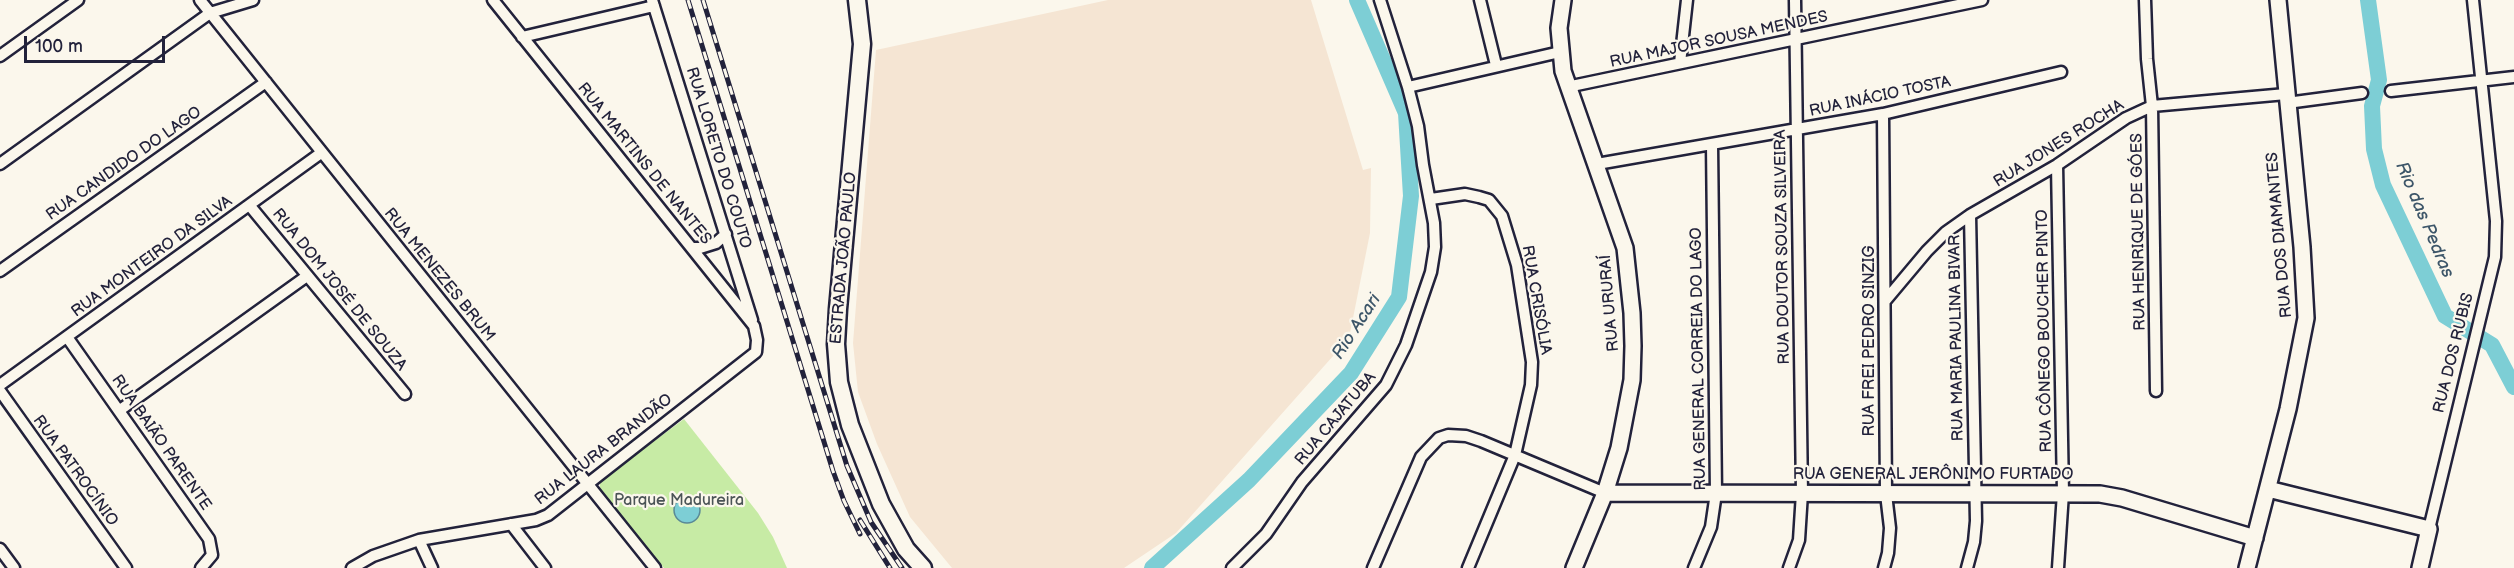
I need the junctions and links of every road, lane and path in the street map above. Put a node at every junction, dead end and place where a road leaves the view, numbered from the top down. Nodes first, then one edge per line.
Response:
1 (78, 0) edge
2 (200, 0) edge
3 (253, 0) edge
4 (493, 0) edge
5 (857, 0) edge
6 (1380, 0) edge
7 (1480, 0) edge
8 (1563, 0) edge
9 (1688, 0) edge
10 (1795, 0) edge
11 (1982, 0) edge
12 (2145, 0) edge
13 (2278, 0) edge
14 (2473, 0) edge
15 (653, 3) edge
16 (210, 13) junction
17 (522, 37) junction
18 (1796, 39) junction
19 (1560, 52) junction
20 (0, 56) edge
21 (1680, 63) junction
22 (1496, 65) junction
23 (2061, 72) dead end
24 (2514, 77) edge
25 (2482, 81) junction
26 (266, 82) junction
27 (1408, 87) junction
28 (1567, 87) junction
29 (2391, 91) dead end
30 (2362, 93) dead end
31 (2286, 98) junction
32 (2152, 106) junction
33 (1883, 114) junction
34 (1796, 131) junction
35 (1712, 145) junction
36 (321, 153) junction
37 (0, 164) edge
38 (1597, 164) junction
39 (2057, 165) junction
40 (1431, 199) junction
41 (250, 206) junction
42 (1970, 215) junction
43 (726, 234) junction
44 (693, 248) junction
45 (0, 271) edge
46 (307, 276) junction
47 (1885, 301) junction
48 (754, 326) junction
49 (67, 337) junction
50 (0, 385) edge
51 (2156, 391) dead end
52 (0, 392) edge
53 (405, 394) dead end
54 (120, 410) junction
55 (1515, 455) junction
56 (587, 482) junction
57 (2268, 489) junction
58 (1605, 493) junction
59 (1716, 493) junction
60 (1802, 493) junction
61 (1976, 493) junction
62 (2063, 493) junction
63 (1886, 494) junction
64 (511, 524) junction
65 (2429, 529) junction
66 (2255, 538) junction
67 (419, 540) junction
68 (0, 549) edge
69 (14, 568) edge
70 (126, 568) edge
71 (201, 568) edge
72 (352, 568) edge
73 (432, 568) edge
74 (545, 568) edge
75 (655, 568) edge
76 (922, 568) edge
77 (1232, 568) edge
78 (1372, 568) edge
79 (1468, 568) edge
80 (1574, 568) edge
81 (1694, 568) edge
82 (1790, 568) edge
83 (1884, 568) edge
84 (1967, 568) edge
85 (2058, 568) edge
86 (2247, 568) edge
87 (2420, 568) edge

1 - 20 street
2 - 16 street, RUA MENEZES BRUM
3 - 16 street
4 - 17 street, RUA MARTINS DE NANTES
5 - 76 main road, ESTRADA JOÃO PAULO
6 - 27 street, RUA CAJATUBA
7 - 22 street
8 - 19 street, RUA URURAÍ
9 - 21 street
10 - 18 street, RUA DOUTOR SOUZA SILVEIRA
11 - 18 street, RUA MAJOR SOUSA MENDES
12 - 32 street, RUA HENRIQUE DE GÓES
13 - 31 street, RUA DOS DIAMANTES
14 - 25 street, RUA DOS RUBIS
15 - 17 street
15 - 43 street, RUA LORETO DO COUTO
16 - 26 street, RUA MENEZES BRUM
16 - 37 street
17 - 44 street, RUA MARTINS DE NANTES
18 - 21 street, RUA MAJOR SOUSA MENDES
18 - 34 street, RUA DOUTOR SOUZA SILVEIRA
19 - 22 street
19 - 28 street, RUA URURAÍ
21 - 28 street, RUA MAJOR SOUSA MENDES
22 - 27 street
23 - 33 street, RUA INÁCIO TOSTA
24 - 25 street
25 - 29 street
25 - 65 street, RUA DOS RUBIS
26 - 36 street, RUA MENEZES BRUM
26 - 45 street, RUA CANDIDO DO LAGO
27 - 40 street, RUA CAJATUBA
28 - 38 street, RUA URURAÍ
30 - 31 street, RUA JONES ROCHA
31 - 32 street, RUA JONES ROCHA
31 - 57 street, RUA DOS DIAMANTES
32 - 39 street, RUA JONES ROCHA
32 - 51 street, RUA HENRIQUE DE GÓES
33 - 34 street, RUA INÁCIO TOSTA
33 - 47 street, RUA FREI PEDRO SINZIG
34 - 35 street, RUA INÁCIO TOSTA
34 - 60 street, RUA DOUTOR SOUZA SILVEIRA
35 - 38 street, RUA INÁCIO TOSTA
35 - 59 street, RUA GENERAL CORREIA DO LAGO
36 - 41 street, RUA MONTEIRO DA SILVA
36 - 56 street, RUA MENEZES BRUM
38 - 58 street, RUA URURAÍ
39 - 42 street, RUA JONES ROCHA
39 - 62 street, RUA CÔNEGO BOUCHER PINTO
40 - 55 street, RUA CRISÓLIA
40 - 77 street, RUA CAJATUBA
41 - 46 street, RUA DOM JOSÉ DE SOUZA
41 - 49 street, RUA MONTEIRO DA SILVA
42 - 47 street, RUA JONES ROCHA
42 - 61 street, RUA MARIA PAULINA BIVAR
43 - 44 street
43 - 48 street, RUA LORETO DO COUTO
44 - 48 street, RUA MARTINS DE NANTES
46 - 53 street, RUA DOM JOSÉ DE SOUZA
46 - 54 street
47 - 63 street, RUA FREI PEDRO SINZIG
48 - 56 street, RUA LAURA BRANDÃO
49 - 50 street, RUA MONTEIRO DA SILVA
49 - 54 street, RUA BAIÃO PARENTE
52 - 70 street, RUA PATROCÍNIO
54 - 71 street, RUA BAIÃO PARENTE
55 - 58 street
55 - 78 street
55 - 79 street, RUA CRISÓLIA
56 - 64 street, RUA LAURA BRANDÃO
56 - 75 street, RUA MENEZES BRUM
57 - 65 street
57 - 66 street, RUA DOS DIAMANTES
58 - 59 street, RUA GENERAL JERÔNIMO FURTADO
58 - 80 street, RUA URURAÍ
59 - 60 street, RUA GENERAL JERÔNIMO FURTADO
59 - 81 street, RUA GENERAL CORREIA DO LAGO
60 - 63 street, RUA GENERAL JERÔNIMO FURTADO
60 - 82 street, RUA DOUTOR SOUZA SILVEIRA
61 - 62 street, RUA GENERAL JERÔNIMO FURTADO
61 - 63 street, RUA GENERAL JERÔNIMO FURTADO
61 - 84 street, RUA MARIA PAULINA BIVAR
62 - 66 street, RUA GENERAL JERÔNIMO FURTADO
62 - 85 street, RUA CÔNEGO BOUCHER PINTO
63 - 83 street, RUA FREI PEDRO SINZIG
64 - 67 street, RUA LAURA BRANDÃO
64 - 74 street
65 - 87 street, RUA DOS RUBIS
66 - 86 street, RUA DOS DIAMANTES
67 - 72 street, RUA LAURA BRANDÃO
67 - 73 street
68 - 69 street

